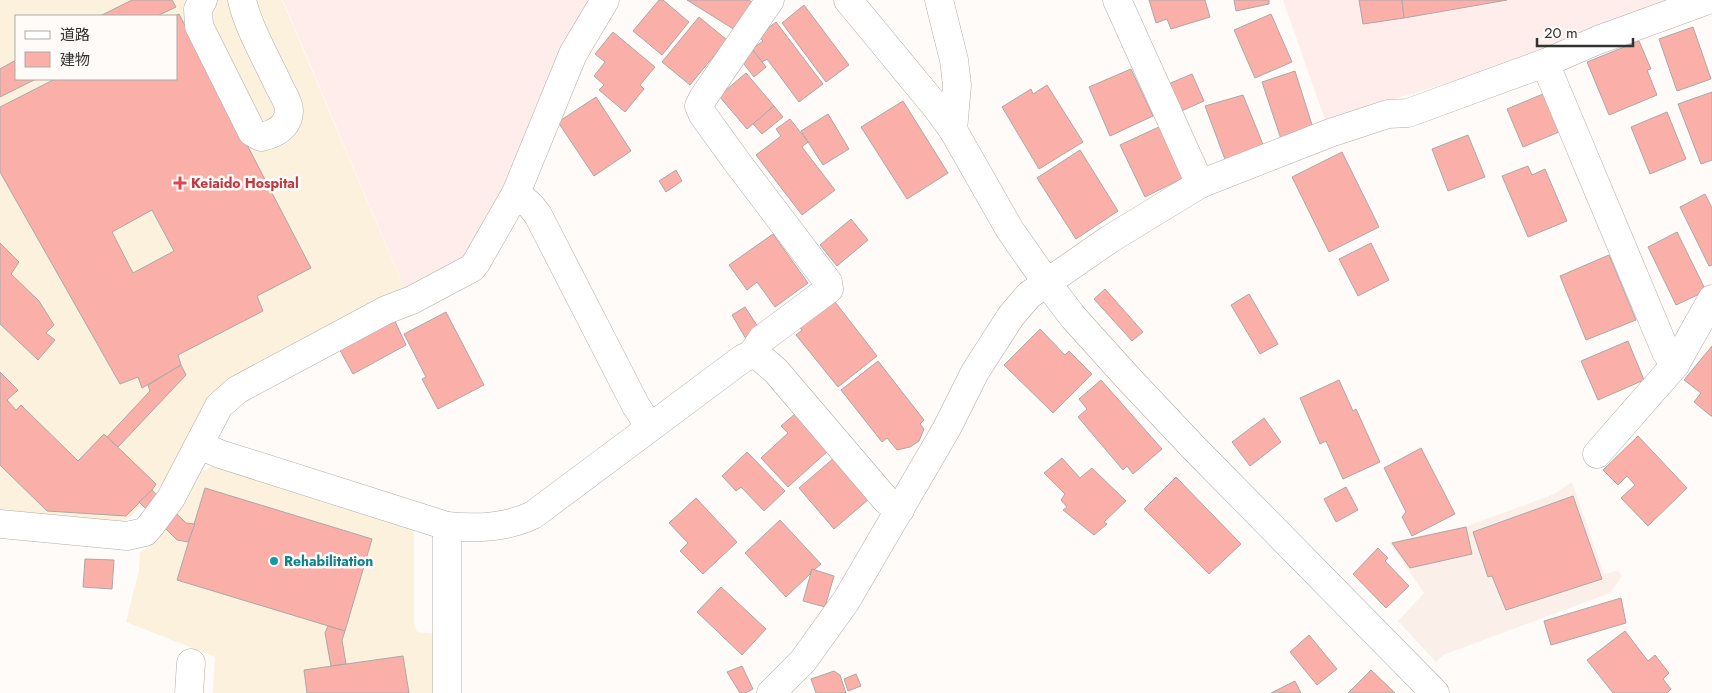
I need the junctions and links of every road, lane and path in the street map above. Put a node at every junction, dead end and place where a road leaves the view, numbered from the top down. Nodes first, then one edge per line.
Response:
1 (203, 0) edge
2 (242, 0) edge
3 (605, 0) edge
4 (770, 0) edge
5 (848, 0) edge
6 (939, 0) edge
7 (1117, 0) edge
8 (1708, 0) edge
9 (1545, 63) junction
10 (953, 130) junction
11 (1200, 184) junction
12 (516, 193) junction
13 (1047, 283) junction
14 (1712, 299) edge
15 (752, 354) junction
16 (1675, 365) junction
17 (650, 427) junction
18 (199, 445) junction
19 (1597, 454) dead end
20 (900, 510) junction
21 (0, 524) edge
22 (447, 526) junction
23 (191, 664) dead end
24 (189, 693) edge
25 (447, 693) edge
26 (771, 693) edge
27 (1435, 693) edge

1 - 2 street
3 - 12 street
4 - 15 street
5 - 10 street
6 - 10 street
7 - 11 street
8 - 9 street
9 - 11 street
9 - 16 street
10 - 13 street
11 - 13 street
12 - 17 street
12 - 18 street
13 - 20 street
13 - 27 street
14 - 16 street
15 - 17 street
15 - 20 street
16 - 19 street
17 - 22 street
18 - 21 street
18 - 22 street
20 - 26 street
22 - 25 street
23 - 24 street

